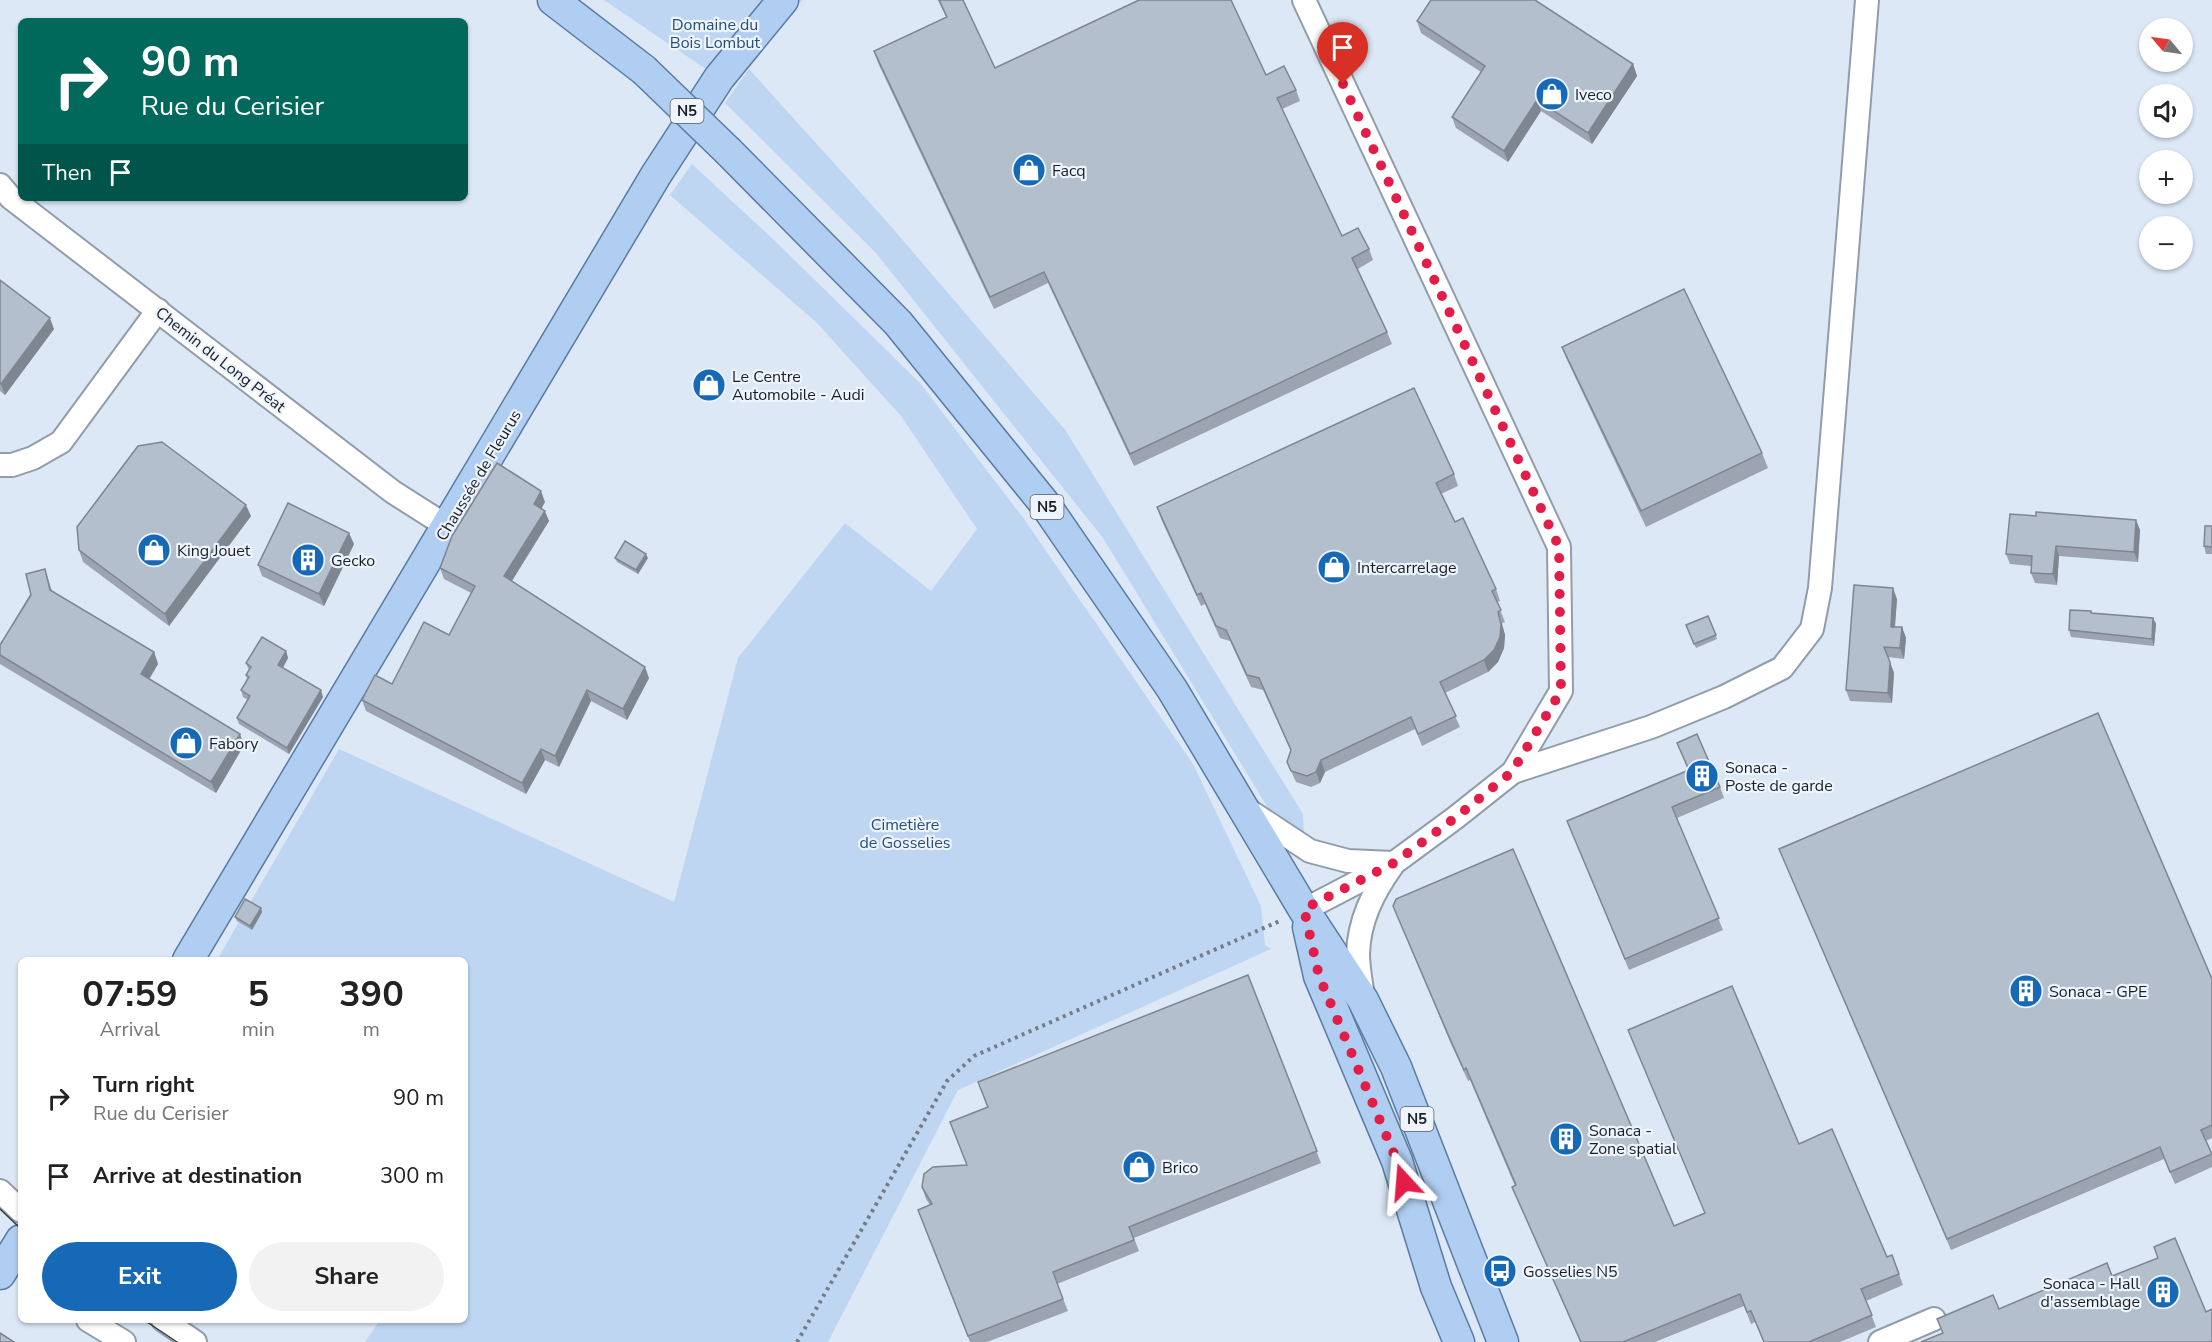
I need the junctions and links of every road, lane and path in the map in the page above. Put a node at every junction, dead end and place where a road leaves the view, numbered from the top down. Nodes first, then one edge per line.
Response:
1 (553, 0) edge
2 (783, 0) edge
3 (1304, 0) edge
4 (1867, 0) edge
5 (0, 185) edge
6 (158, 310) junction
7 (0, 465) edge
8 (448, 526) junction
9 (1512, 772) junction
10 (1243, 808) junction
11 (1394, 863) junction
12 (1304, 909) junction
13 (190, 957) edge
14 (1363, 1000) junction
15 (0, 1191) edge
16 (18, 1208) edge
17 (18, 1245) edge
18 (0, 1274) edge
19 (1934, 1319) dead end
20 (93, 1323) edge
21 (167, 1323) edge
22 (124, 1342) edge
23 (195, 1342) edge
24 (797, 1342) edge
25 (1459, 1342) edge
26 (1503, 1342) edge
27 (1880, 1342) edge

1 - 10 main road, N5, bridge
2 - 8 main road, Chaussée de Fleurus
3 - 9 street
4 - 9 street
5 - 6 street, Chemin du Long Préat
6 - 7 street
6 - 8 street, Chemin du Long Préat
8 - 13 main road, Chaussée de Fleurus
9 - 11 street
10 - 11 street
10 - 12 main road, N5
11 - 12 street
11 - 14 street
12 - 14 main road, N5
12 - 24 path
12 - 25 main road, N5
14 - 26 main road, N5
15 - 16 street
17 - 18 main road
19 - 27 street
20 - 22 street
21 - 23 street

